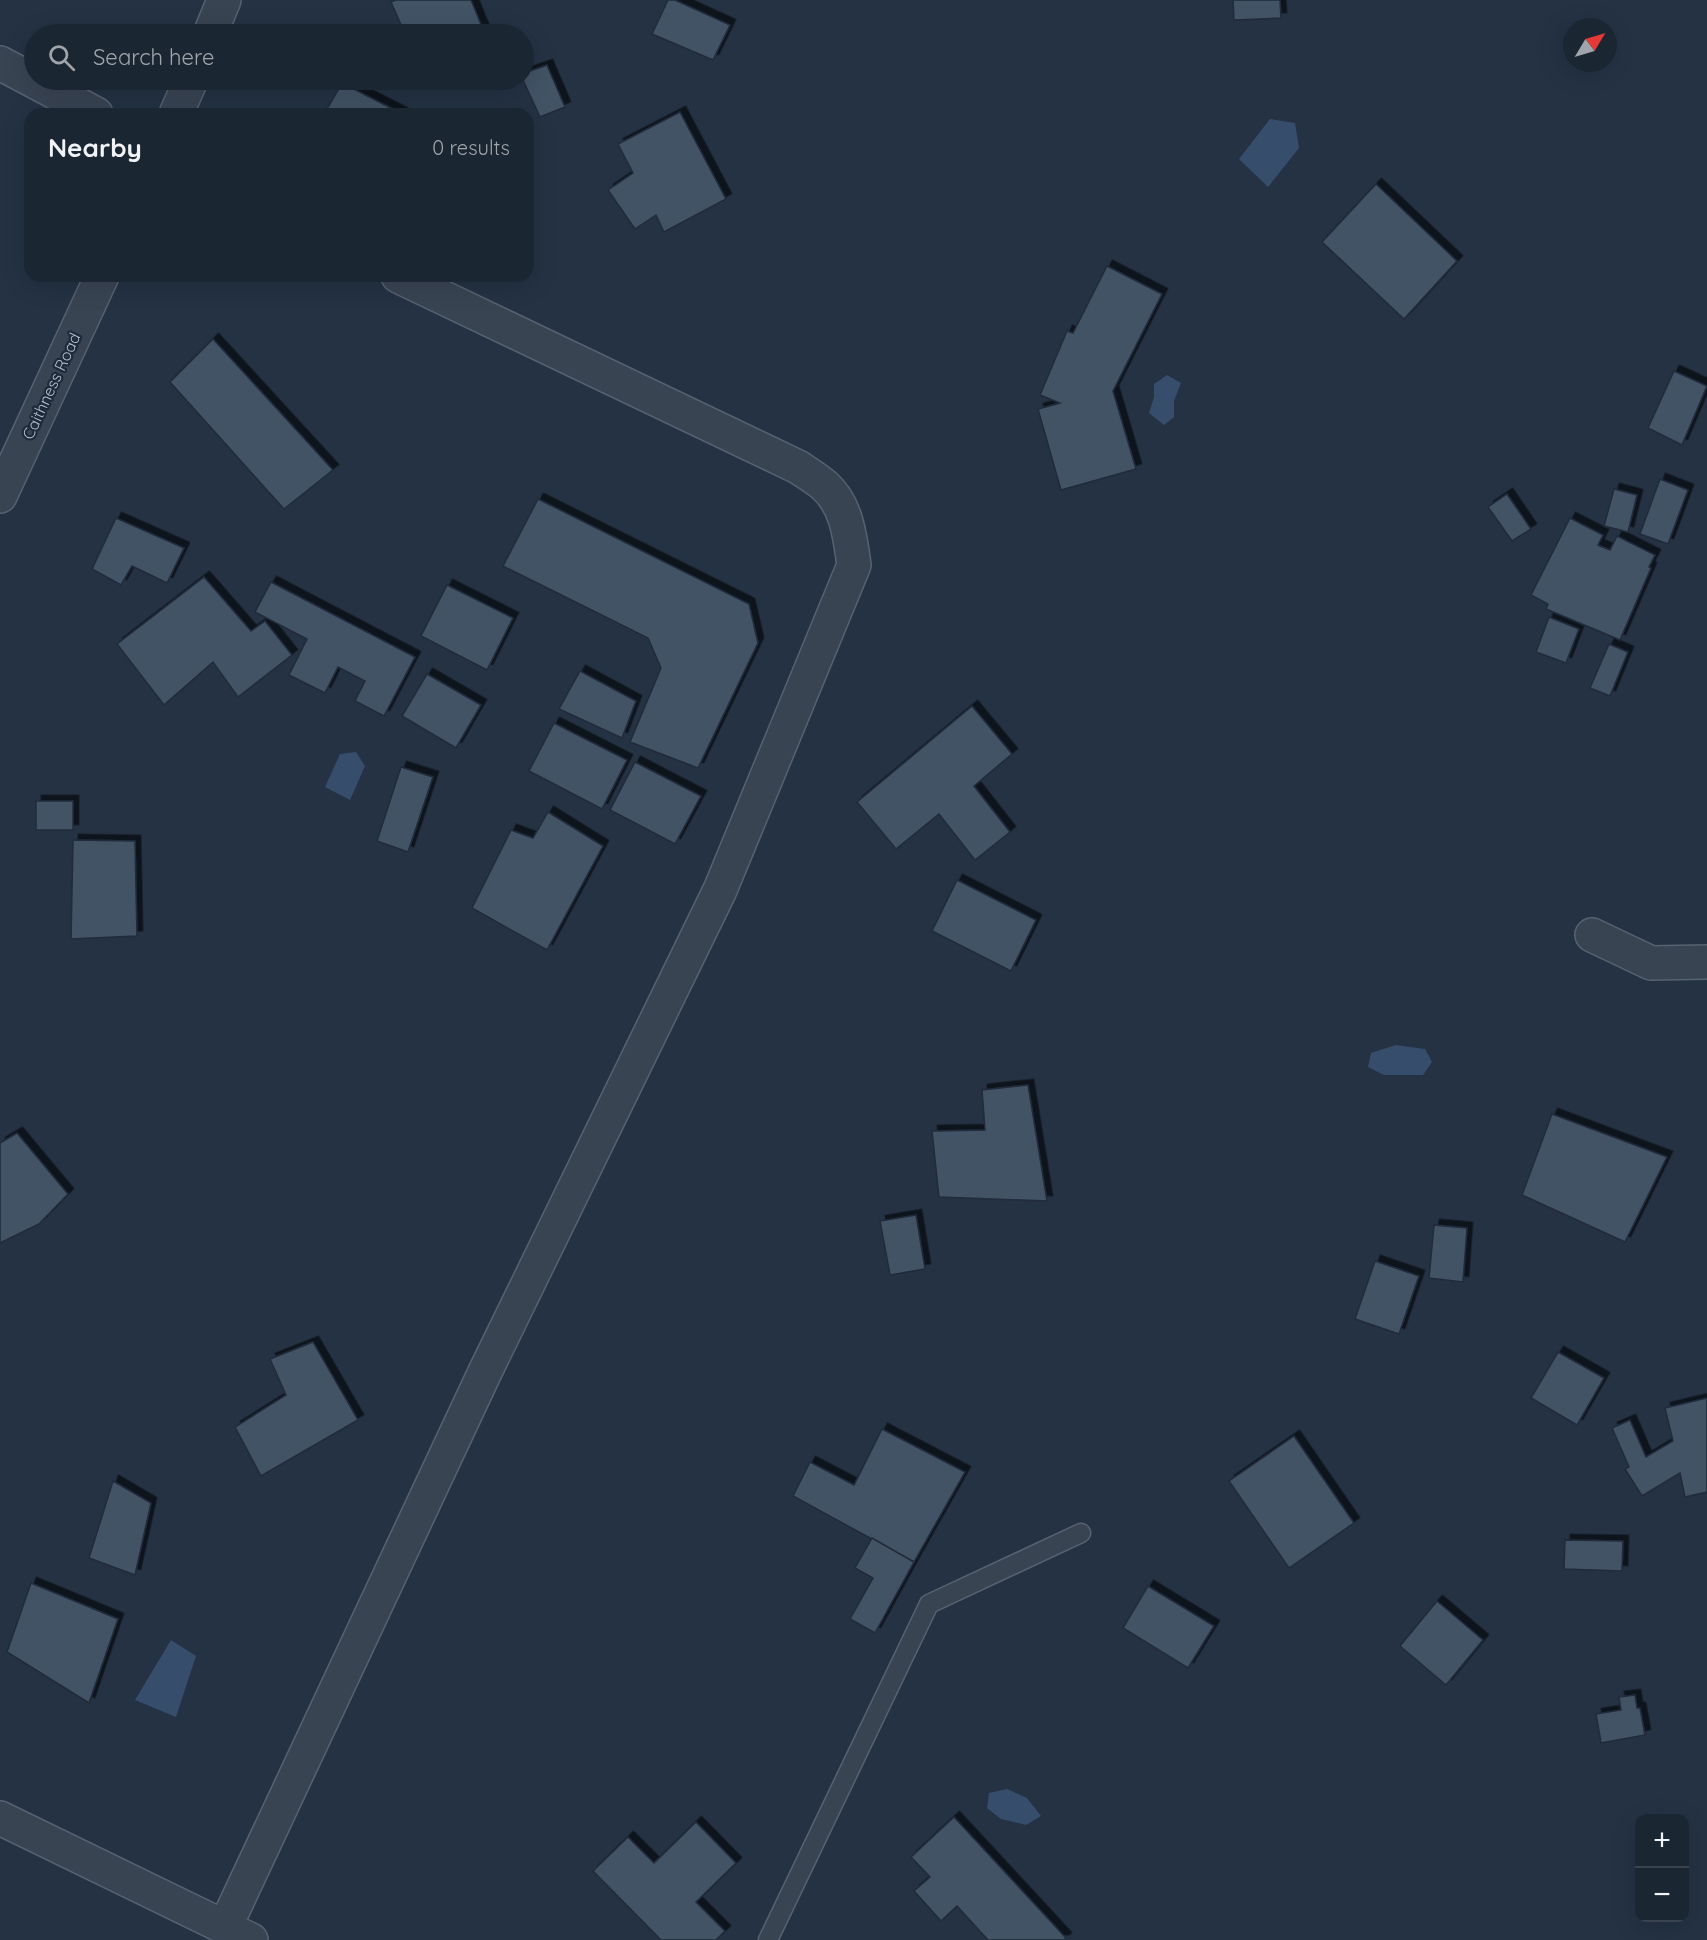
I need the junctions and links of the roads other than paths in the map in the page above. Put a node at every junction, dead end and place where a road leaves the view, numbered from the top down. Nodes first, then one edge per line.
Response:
1 (224, 0) edge
2 (214, 24) edge
3 (0, 63) edge
4 (24, 76) edge
5 (51, 90) edge
6 (187, 90) edge
7 (85, 108) edge
8 (179, 108) edge
9 (99, 282) edge
10 (411, 282) edge
11 (0, 496) edge
12 (1592, 935) dead end
13 (1707, 962) edge
14 (1081, 1533) dead end
15 (0, 1818) edge
16 (238, 1934) edge
17 (768, 1940) edge

1 - 2 street
3 - 4 street
5 - 7 street
6 - 8 street
9 - 11 street, Caithness Road
10 - 16 street
12 - 13 street
14 - 17 lane
15 - 16 street

